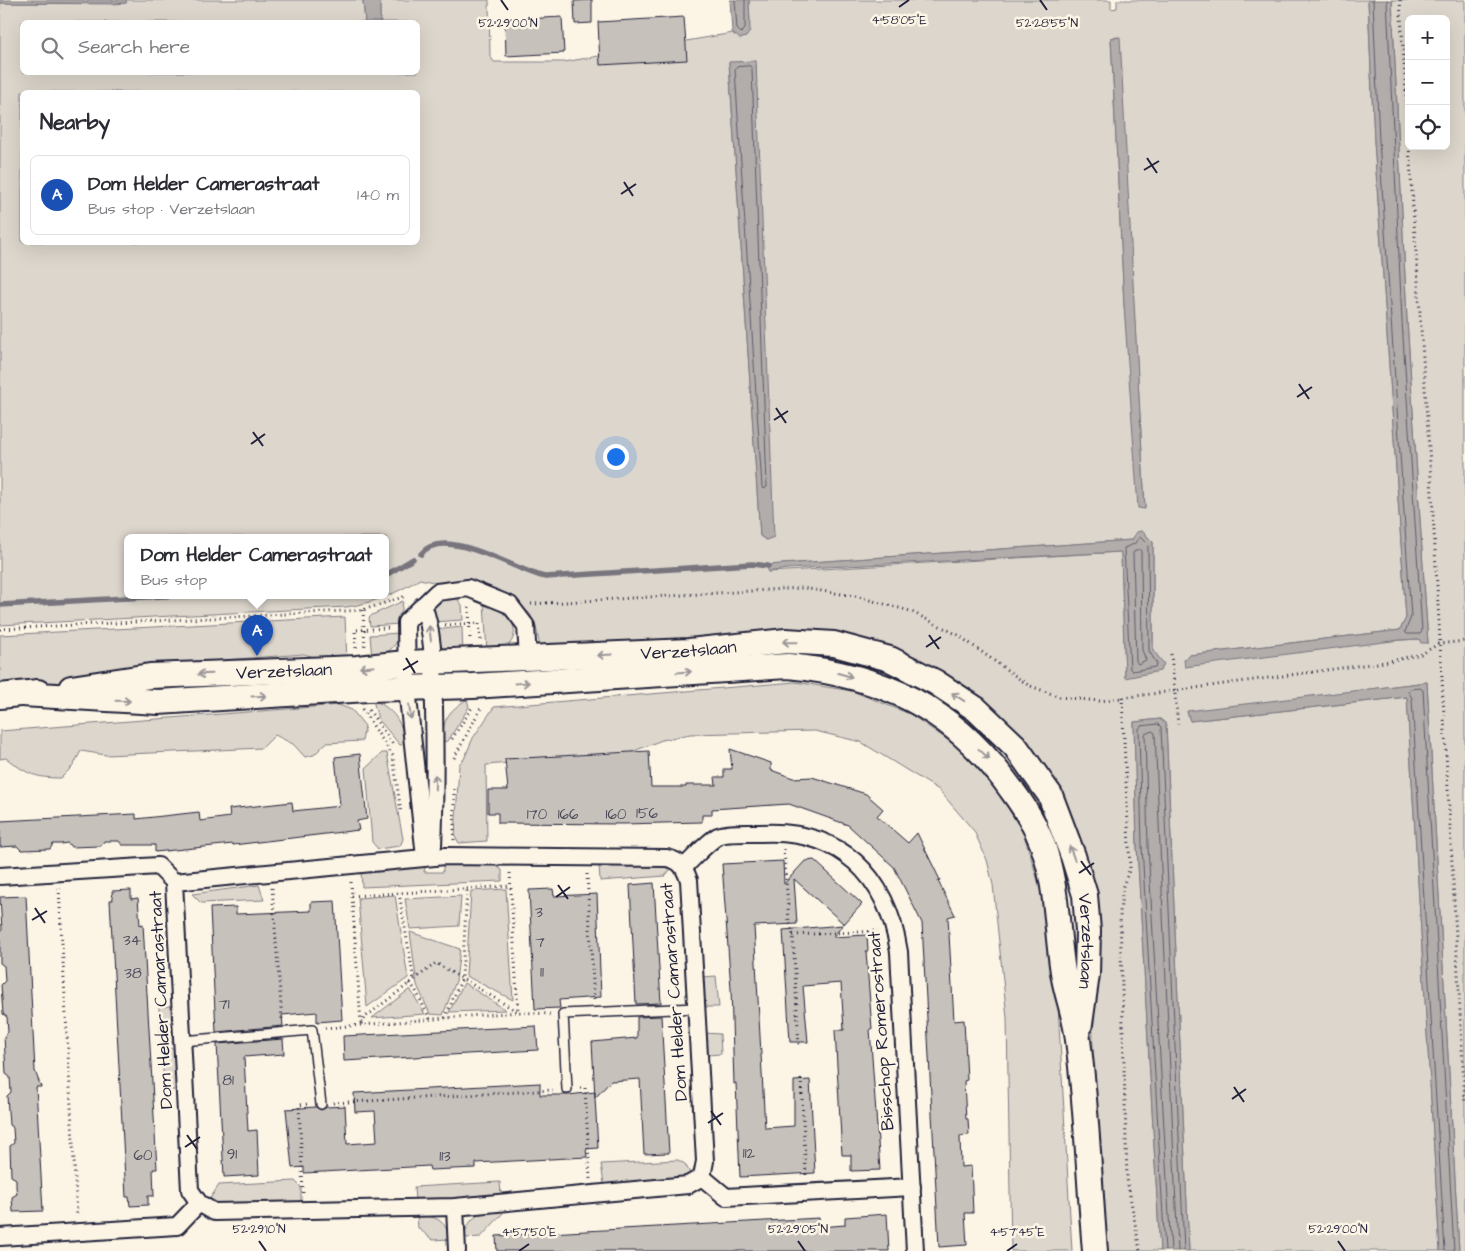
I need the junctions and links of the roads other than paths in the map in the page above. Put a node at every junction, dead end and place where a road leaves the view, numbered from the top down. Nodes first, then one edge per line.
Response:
1 (423, 605) junction
2 (528, 659) junction
3 (406, 663) junction
4 (434, 663) junction
5 (363, 680) junction
6 (434, 686) junction
7 (407, 688) junction
8 (11, 695) edge
9 (429, 857) junction
10 (684, 867) junction
11 (0, 876) edge
12 (174, 882) junction
13 (696, 1008) junction
14 (1078, 1039) junction
15 (182, 1041) junction
16 (567, 1089) road end
17 (321, 1104) road end
18 (702, 1177) junction
19 (912, 1187) junction
20 (199, 1203) junction
21 (455, 1207) junction
22 (0, 1237) edge
23 (457, 1251) edge
24 (915, 1251) edge
25 (1095, 1251) edge

1 - 2 street
1 - 3 street
4 -> 1 street
2 - 4 main road, Verzetslaan
14 -> 2 main road, Verzetslaan
3 - 4 main road, Verzetslaan
3 -> 5 main road, Verzetslaan
3 - 7 street
4 - 6 street
5 - 7 main road, Verzetslaan
5 - 8 main road, Verzetslaan
6 - 7 main road, Verzetslaan
9 -> 6 street
6 -> 14 main road, Verzetslaan
7 -> 9 street
9 - 10 street, Dom Helder Camarastraat
9 - 12 street, Dom Helder Camarastraat
10 - 13 street, Dom Helder Camarastraat
10 - 19 street, Bisschop Romerostraat
11 - 12 street
12 - 15 street, Dom Helder Camarastraat
13 - 16 lane
13 - 18 street, Dom Helder Camarastraat
14 - 25 main road, Verzetslaan
15 - 17 lane
15 - 20 street, Dom Helder Camarastraat
18 - 19 street
18 - 21 street
19 - 24 street, Bisschop Romerostraat
20 - 21 street
20 - 22 street
21 - 23 street

